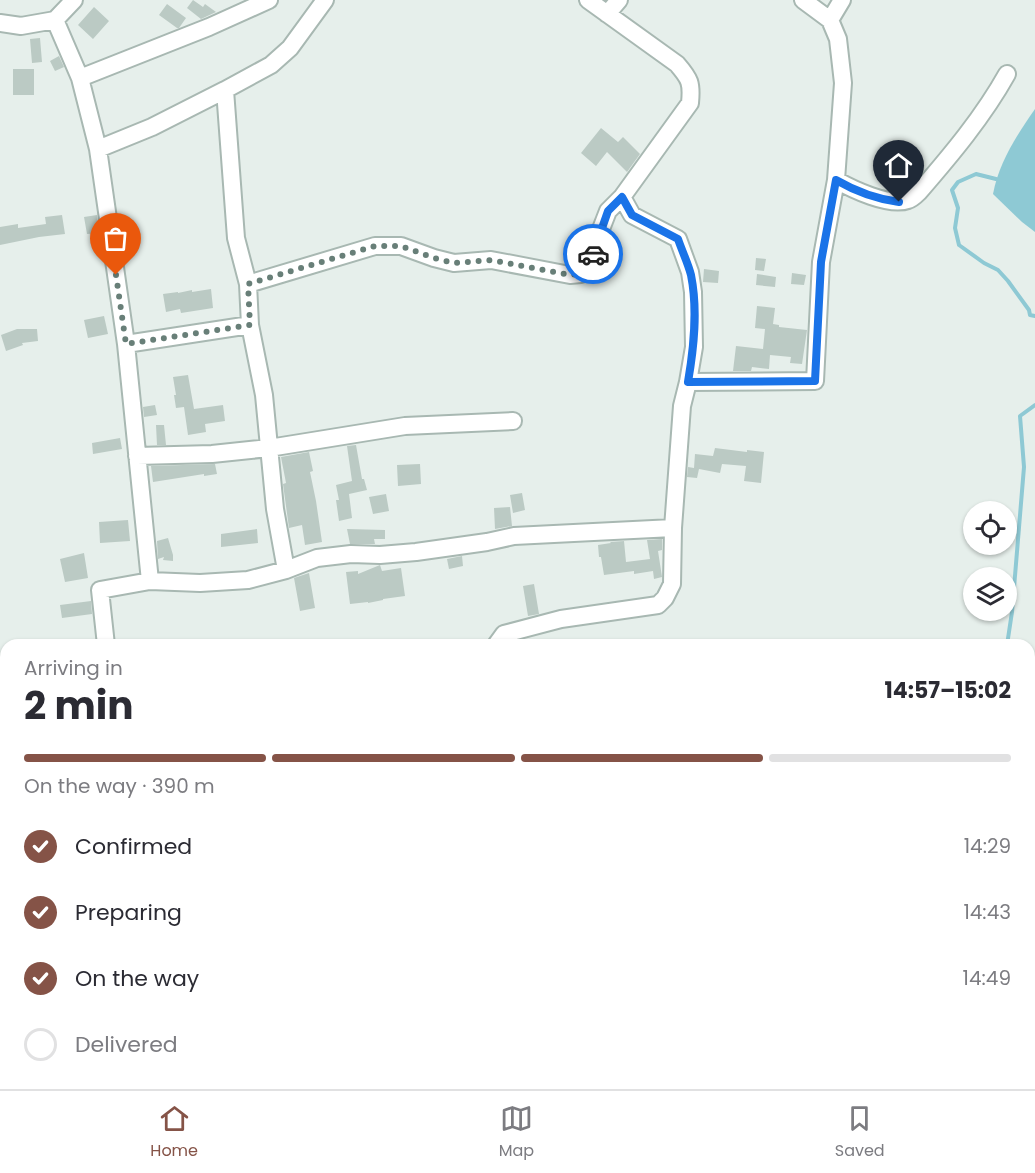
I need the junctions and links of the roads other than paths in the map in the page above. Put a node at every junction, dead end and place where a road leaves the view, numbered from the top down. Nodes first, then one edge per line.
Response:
1 (74, 0) edge
2 (269, 0) edge
3 (326, 0) edge
4 (588, 0) edge
5 (619, 0) edge
6 (803, 0) edge
7 (842, 0) edge
8 (607, 14) junction
9 (55, 20) junction
10 (830, 20) junction
11 (0, 23) edge
12 (1007, 74) dead end
13 (80, 78) junction
14 (225, 90) junction
15 (98, 150) junction
16 (836, 180) junction
17 (622, 197) junction
18 (248, 284) junction
19 (250, 325) junction
20 (126, 344) junction
21 (688, 382) junction
22 (513, 421) dead end
23 (270, 448) junction
24 (137, 456) junction
25 (673, 528) junction
26 (286, 570) junction
27 (150, 581) junction
28 (104, 639) edge
29 (500, 639) edge

1 - 9 street
2 - 13 street
3 - 14 street
4 - 8 street
5 - 8 street
6 - 10 street
7 - 10 street
8 - 17 street
9 - 11 street
9 - 13 street
10 - 16 street
12 - 16 street
13 - 15 street
14 - 15 street
14 - 18 street
15 - 20 street
16 - 21 street
17 - 18 street
17 - 21 street
18 - 19 street
19 - 20 street
19 - 23 street
20 - 24 street
21 - 25 street
22 - 23 street
23 - 24 street
23 - 26 street
24 - 27 street
25 - 26 street
25 - 29 street
26 - 27 street
27 - 28 street

